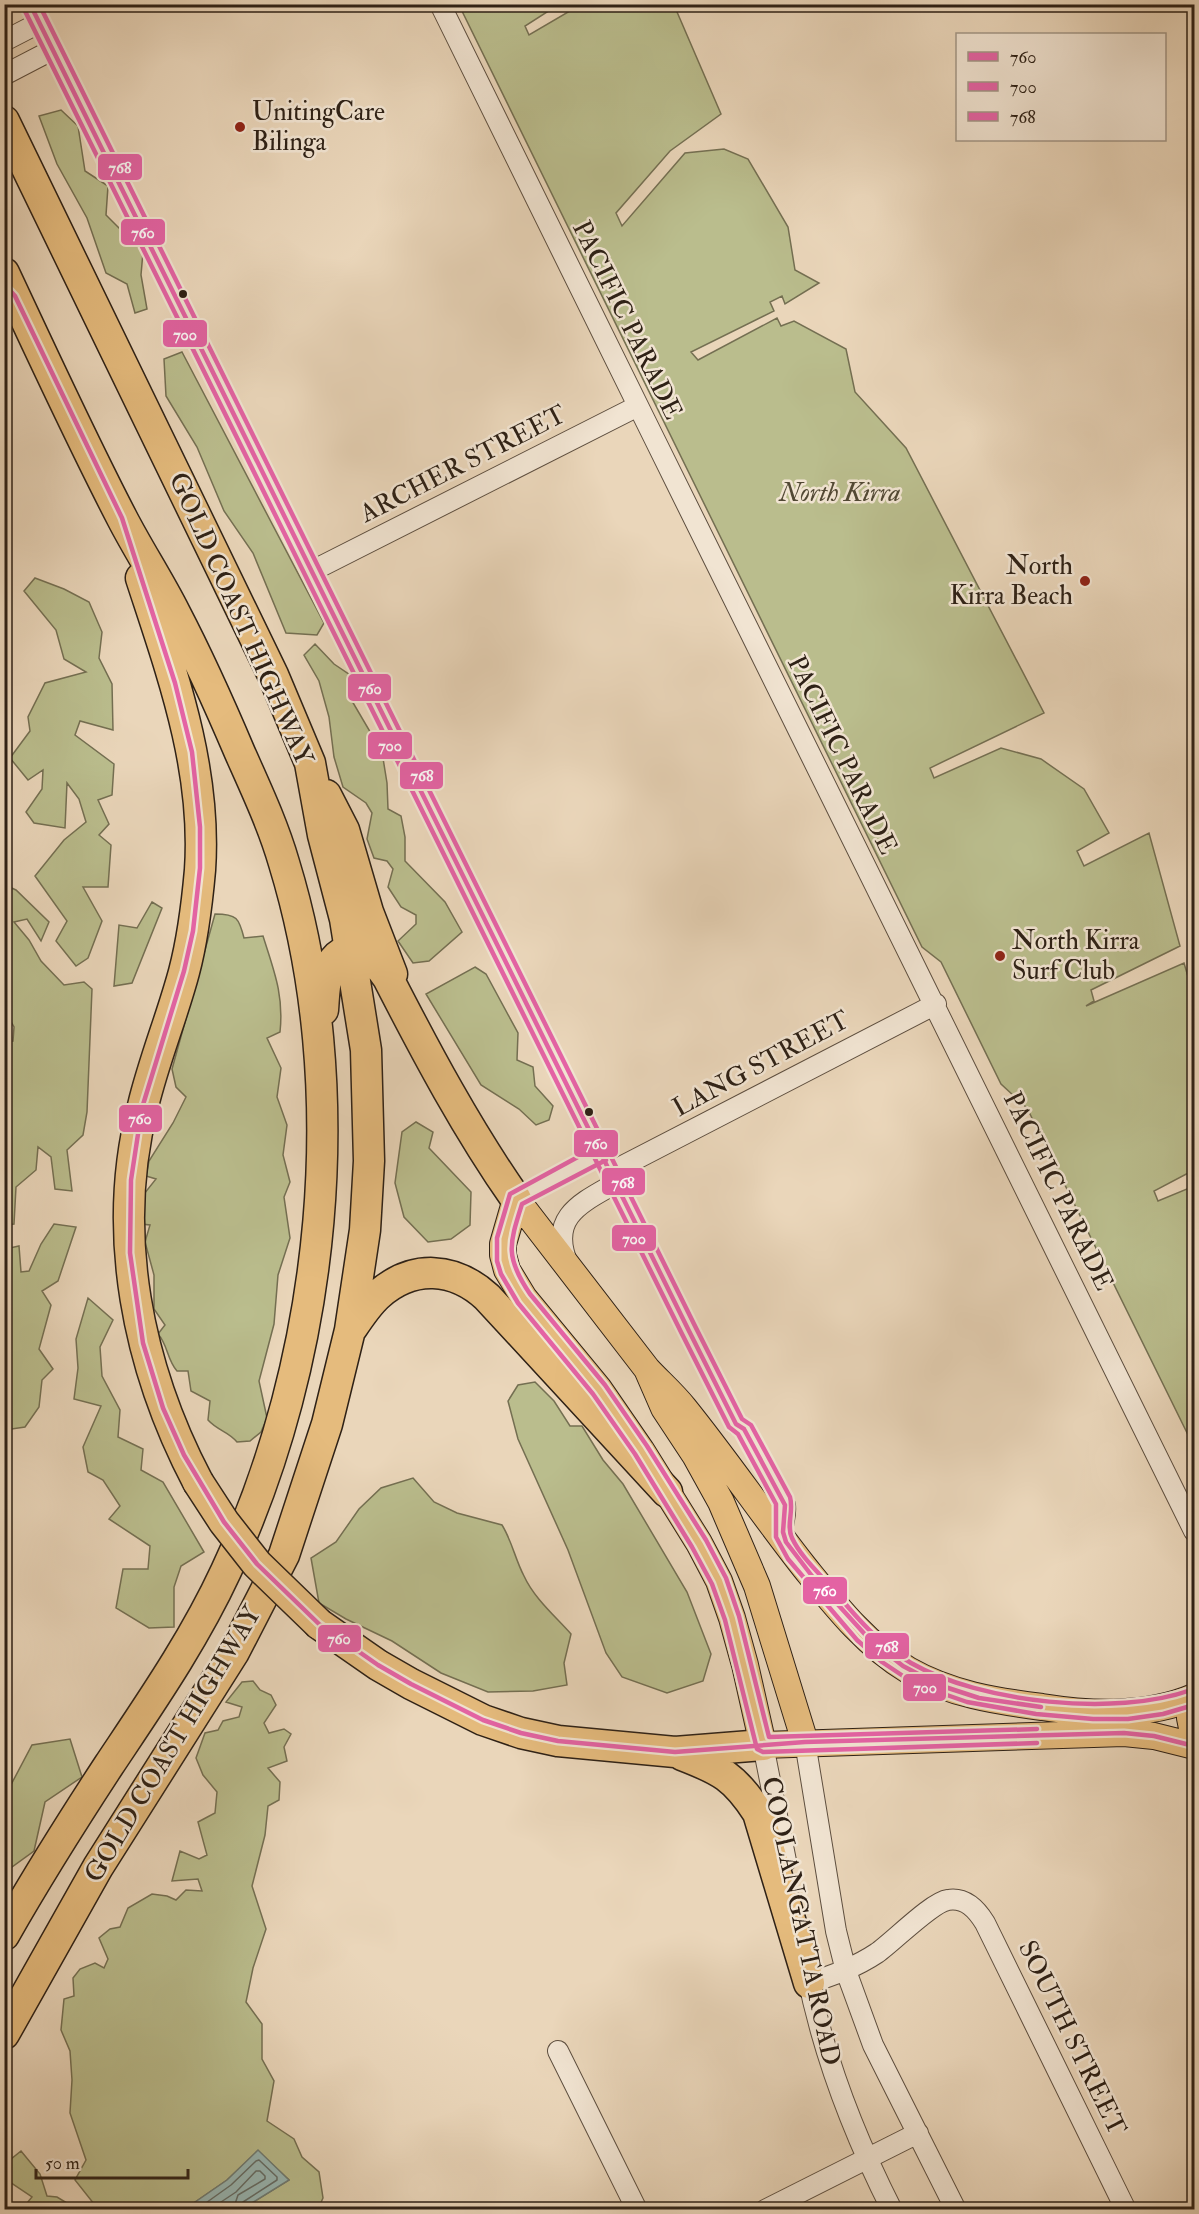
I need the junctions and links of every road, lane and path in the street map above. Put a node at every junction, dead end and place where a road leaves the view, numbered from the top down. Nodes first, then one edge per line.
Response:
1 (30, 4) edge
2 (440, 4) edge
3 (39, 23) junction
4 (4, 40) edge
5 (52, 50) junction
6 (4, 75) edge
7 (4, 121) edge
8 (8, 284) edge
9 (638, 406) junction
10 (122, 518) junction
11 (312, 571) junction
12 (310, 763) junction
13 (350, 950) junction
14 (936, 1004) junction
15 (419, 1034) junction
16 (320, 1067) junction
17 (602, 1153) junction
18 (613, 1178) junction
19 (516, 1199) junction
20 (576, 1277) junction
21 (350, 1330) junction
22 (647, 1369) junction
23 (668, 1492) junction
24 (1194, 1531) edge
25 (789, 1548) junction
26 (1194, 1697) edge
27 (1194, 1703) edge
28 (1194, 1737) edge
29 (805, 1742) junction
30 (763, 1745) junction
31 (1194, 1746) edge
32 (675, 1752) junction
33 (4, 1935) edge
34 (846, 1971) junction
35 (809, 1983) junction
36 (4, 2034) edge
37 (558, 2051) dead end
38 (918, 2133) junction
39 (867, 2160) junction
40 (637, 2210) edge
41 (765, 2210) edge
42 (892, 2210) edge
43 (956, 2210) edge
44 (1126, 2210) edge

1 - 3 street
2 - 9 street, PACIFIC PARADE
3 - 4 street
3 - 5 street
5 - 6 street
5 - 11 street
7 - 12 highway, GOLD COAST HIGHWAY
8 - 10 highway, GOLD COAST HIGHWAY
9 - 11 street, ARCHER STREET
9 - 14 street, PACIFIC PARADE
10 - 16 highway, GOLD COAST HIGHWAY
10 - 32 highway, bridge
11 - 17 street
12 - 13 highway, GOLD COAST HIGHWAY
12 - 15 highway
13 - 15 highway
13 - 16 highway
13 - 21 highway, GOLD COAST HIGHWAY
14 - 18 street, LANG STREET
14 - 24 street, PACIFIC PARADE
15 - 19 highway
16 - 33 highway, GOLD COAST HIGHWAY
17 - 18 street
17 - 19 street
18 - 20 street, LANG STREET
18 - 25 street
19 - 20 main road, COOLANGATTA ROAD
19 - 23 main road, COOLANGATTA ROAD
20 - 22 main road, COOLANGATTA ROAD
21 - 23 highway
21 - 36 highway, GOLD COAST HIGHWAY
22 - 25 main road
22 - 29 main road, COOLANGATTA ROAD
23 - 30 main road, COOLANGATTA ROAD
25 - 26 main road
27 - 28 main road
29 - 30 main road
29 - 31 main road
29 - 34 street, COOLANGATTA ROAD
30 - 32 highway
30 - 35 street, COOLANGATTA ROAD
32 - 35 highway
34 - 35 street
34 - 38 street, COOLANGATTA ROAD
34 - 44 street, SOUTH STREET
35 - 39 street, COOLANGATTA ROAD
37 - 40 street
38 - 39 street
38 - 43 street, COOLANGATTA ROAD
39 - 41 street
39 - 42 street, COOLANGATTA ROAD

